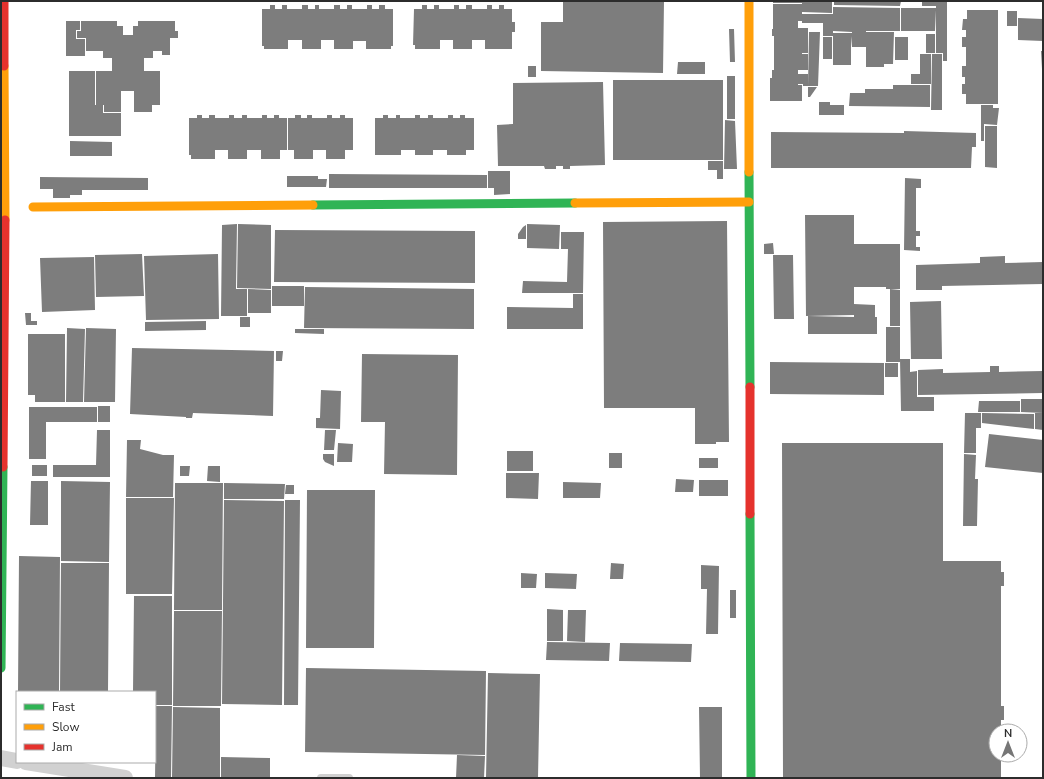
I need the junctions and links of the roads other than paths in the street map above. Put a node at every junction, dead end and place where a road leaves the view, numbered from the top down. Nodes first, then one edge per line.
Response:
1 (4, 1) edge
2 (749, 1) edge
3 (749, 202) junction
4 (33, 207) dead end
5 (1, 668) edge
6 (1, 758) edge
7 (16, 761) edge
8 (32, 763) edge
9 (124, 778) edge
10 (321, 778) edge
11 (349, 778) edge
12 (751, 778) edge

1 - 5 street
2 - 3 street
3 - 4 street
3 - 12 street
6 - 7 street
8 - 9 street
10 - 11 lane

